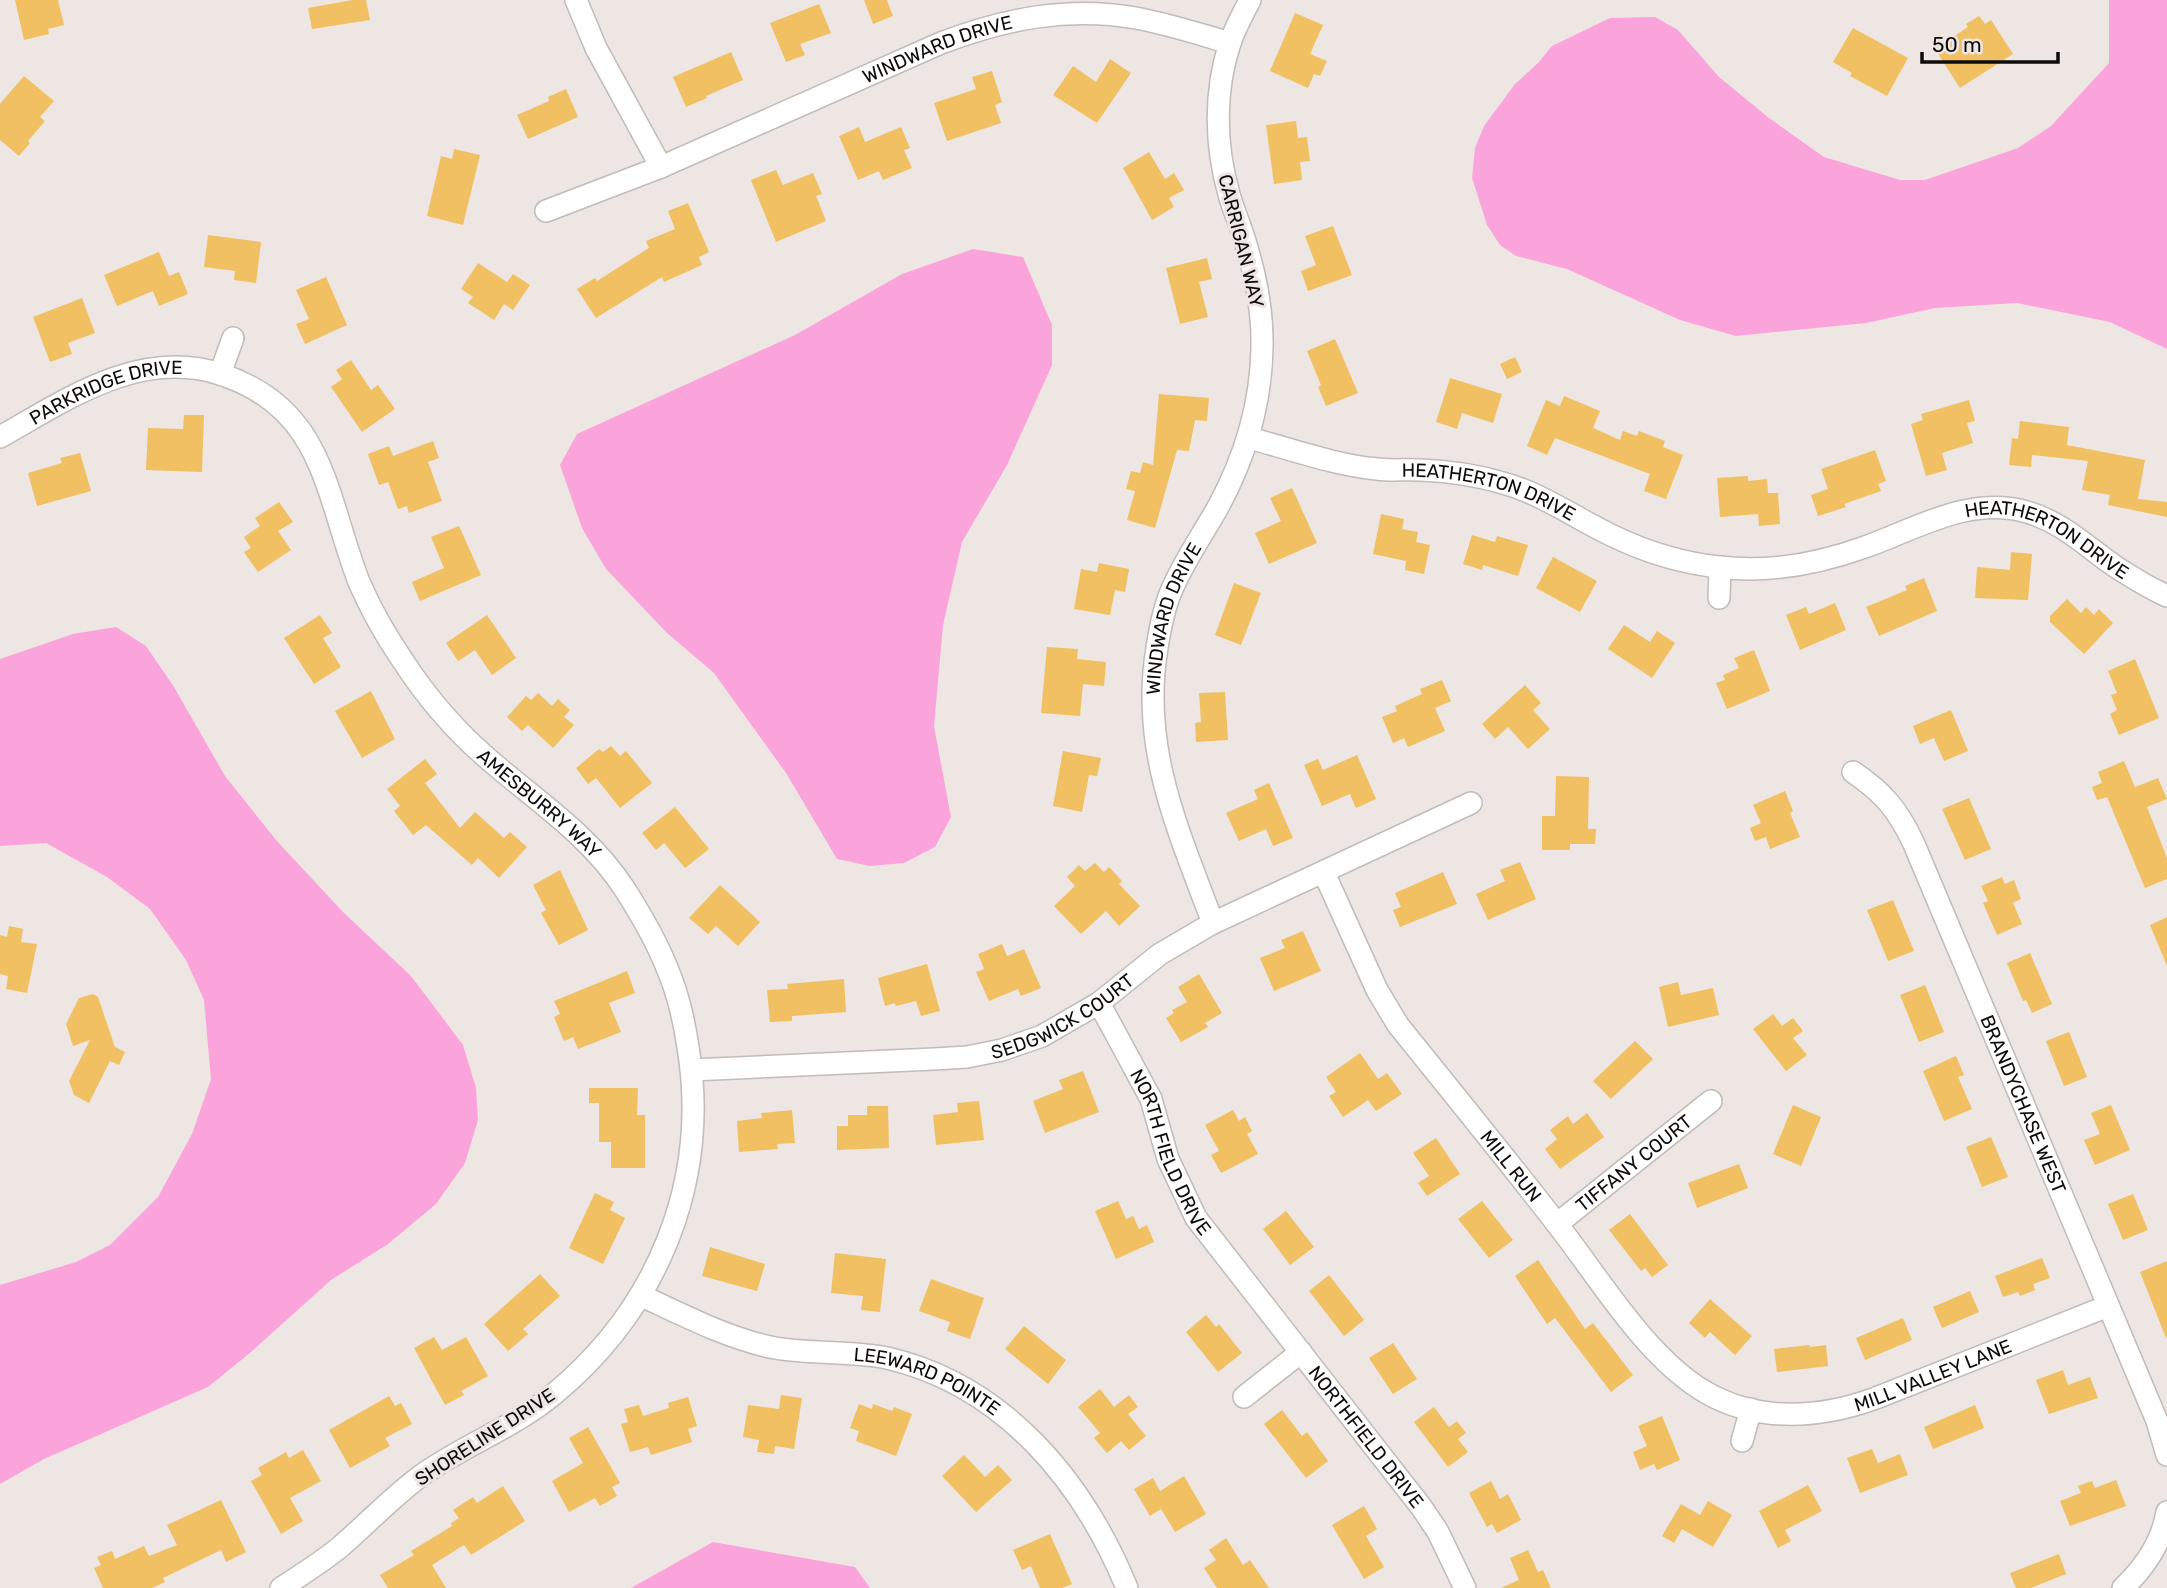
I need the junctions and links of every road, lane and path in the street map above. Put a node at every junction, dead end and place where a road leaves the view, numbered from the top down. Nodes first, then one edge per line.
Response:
1 (576, 0) edge
2 (1250, 0) edge
3 (1230, 43) junction
4 (661, 167) junction
5 (546, 211) dead end
6 (233, 338) dead end
7 (220, 374) junction
8 (0, 438) edge
9 (1249, 438) junction
10 (1720, 567) junction
11 (2167, 596) edge
12 (1719, 598) dead end
13 (1853, 772) dead end
14 (1471, 803) dead end
15 (1324, 873) junction
16 (1213, 923) junction
17 (1099, 1003) junction
18 (692, 1070) junction
19 (1711, 1101) dead end
20 (1557, 1224) junction
21 (1255, 1293) joint
22 (642, 1296) junction
23 (2108, 1306) junction
24 (1301, 1352) junction
25 (1244, 1397) dead end
26 (1751, 1409) junction
27 (1742, 1441) dead end
28 (2167, 1455) edge
29 (2167, 1512) edge
30 (2163, 1540) edge
31 (281, 1588) edge
32 (1127, 1588) edge
33 (1465, 1588) edge
34 (2123, 1588) edge

1 - 4 street
2 - 3 street, CARRIGAN WAY
3 - 4 street, WINDWARD DRIVE
3 - 9 street, CARRIGAN WAY
4 - 5 street, WINDWARD DRIVE
6 - 7 street
7 - 8 street, PARKRIDGE DRIVE
7 - 18 street, AMESBURRY WAY
9 - 10 street, HEATHERTON DRIVE
9 - 16 street, WINDWARD DRIVE
10 - 11 street, HEATHERTON DRIVE
10 - 12 street
13 - 23 street, BRANDYCHASE WEST
14 - 15 street, SEDGWICK COURT
15 - 16 street, SEDGWICK COURT
15 - 20 street, MILL RUN
16 - 17 street, SEDGWICK COURT
17 - 18 street, SEDGWICK COURT
17 - 21 street, NORTH FIELD DRIVE
18 - 22 street, AMESBURRY WAY
19 - 20 street, TIFFANY COURT
20 - 26 street, MILL RUN
21 - 24 street, NORTHFIELD DRIVE
22 - 31 street, SHORELINE DRIVE
22 - 32 street, LEEWARD POINTE
23 - 26 street, MILL VALLEY LANE
23 - 28 street, BRANDYCHASE WEST
24 - 25 street
24 - 33 street, NORTHFIELD DRIVE
26 - 27 street
29 - 30 street
30 - 34 street

